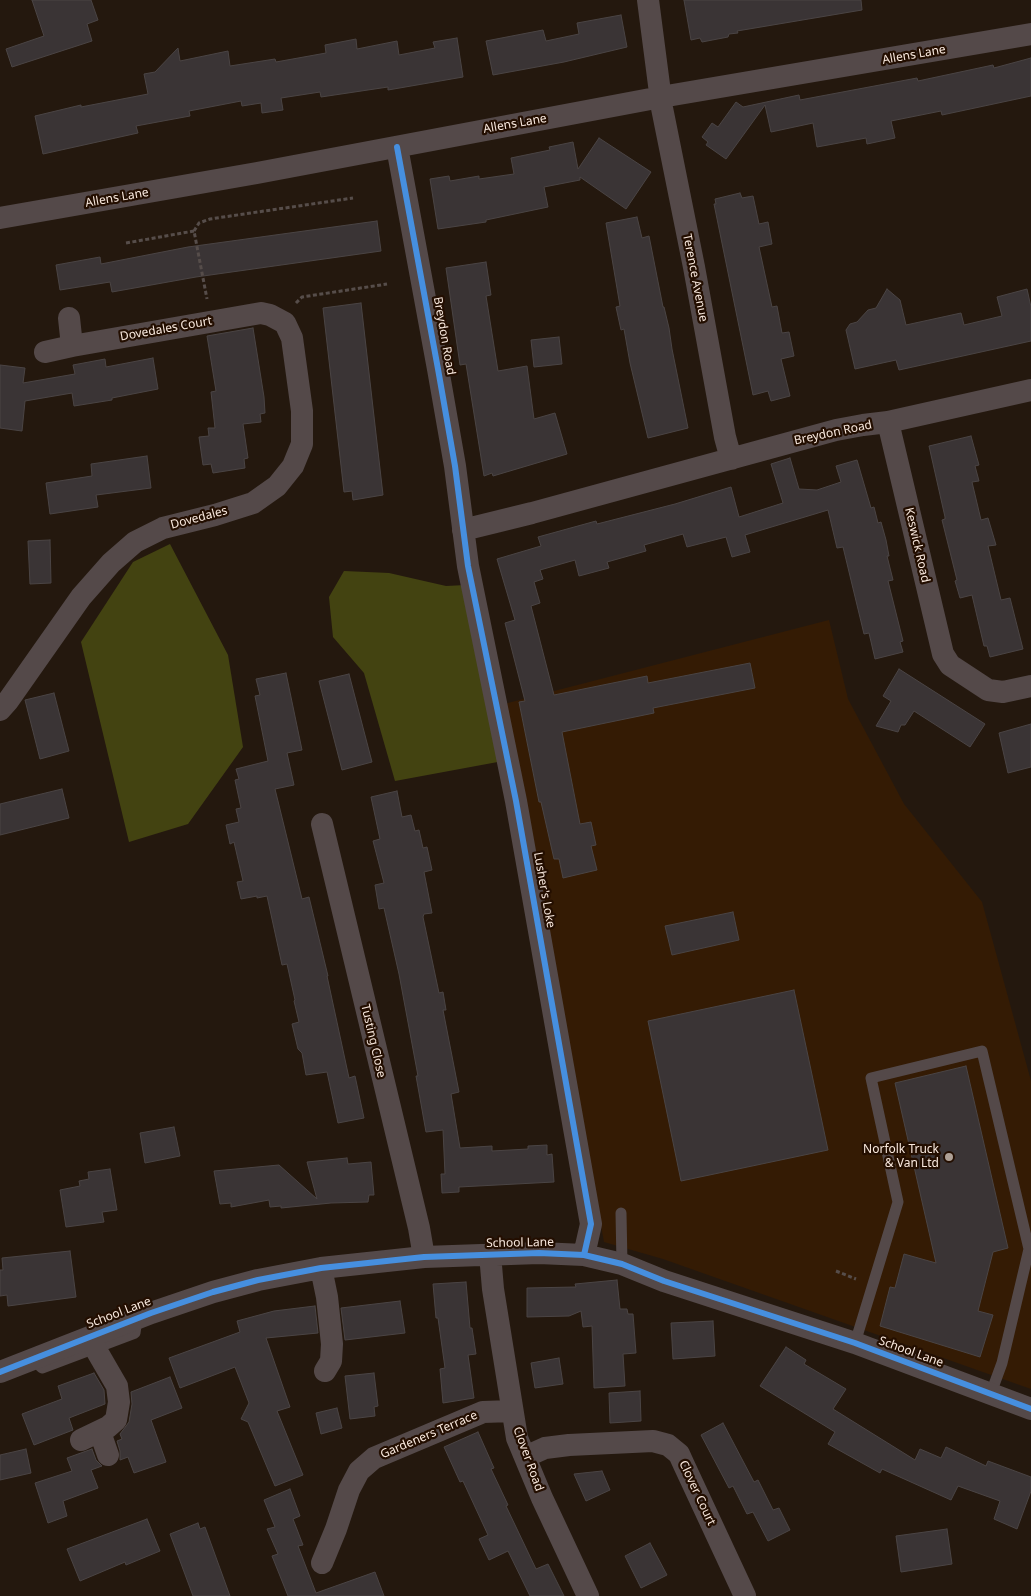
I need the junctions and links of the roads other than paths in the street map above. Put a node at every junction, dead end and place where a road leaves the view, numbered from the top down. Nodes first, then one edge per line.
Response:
1 (648, 0) edge
2 (1031, 34) edge
3 (661, 97) junction
4 (397, 147) junction
5 (0, 218) edge
6 (270, 316) joint
7 (70, 318) dead end
8 (72, 346) junction
9 (45, 352) dead end
10 (1031, 390) edge
11 (888, 422) junction
12 (731, 459) junction
13 (463, 530) junction
14 (1031, 686) edge
15 (0, 710) edge
16 (322, 824) dead end
17 (621, 1213) dead end
18 (490, 1254) junction
19 (584, 1255) junction
20 (424, 1258) junction
21 (622, 1264) junction
22 (321, 1268) junction
23 (137, 1318) junction
24 (855, 1344) junction
25 (95, 1348) junction
26 (32, 1359) junction
27 (325, 1371) dead end
28 (0, 1372) edge
29 (991, 1394) junction
30 (1031, 1409) edge
31 (512, 1411) junction
32 (108, 1456) dead end
33 (525, 1457) junction
34 (322, 1562) dead end
35 (588, 1596) edge
36 (745, 1596) edge

1 - 3 street, Terence Avenue
2 - 3 street, Allens Lane
3 - 4 street, Allens Lane
3 - 12 street, Terence Avenue
4 - 5 street, Allens Lane
4 - 13 street, Breydon Road
6 - 8 street, Dovedales Court
6 - 15 street, Dovedales
7 - 8 street
8 - 9 street, Dovedales Court
10 - 11 street, Breydon Road
11 - 12 street, Breydon Road
11 - 14 street, Keswick Road
12 - 13 street, Breydon Road
13 - 19 street, Lusher's Loke
16 - 20 street, Tusting Close
17 - 21 lane
18 - 19 street, School Lane
18 - 20 street, School Lane
18 - 31 street, Clover Road
19 - 21 street, School Lane
20 - 22 street, School Lane
21 - 24 street, School Lane
22 - 23 street, School Lane
22 - 27 street
23 - 25 lane
23 - 26 street, School Lane
24 - 29 street, School Lane
24 - 29 lane
25 - 26 lane
25 - 32 street
26 - 28 street, School Lane
29 - 30 street, School Lane
31 - 33 street, Clover Road
31 - 34 street, Gardeners Terrace
33 - 35 street, Clover Road
33 - 36 street, Clover Court

